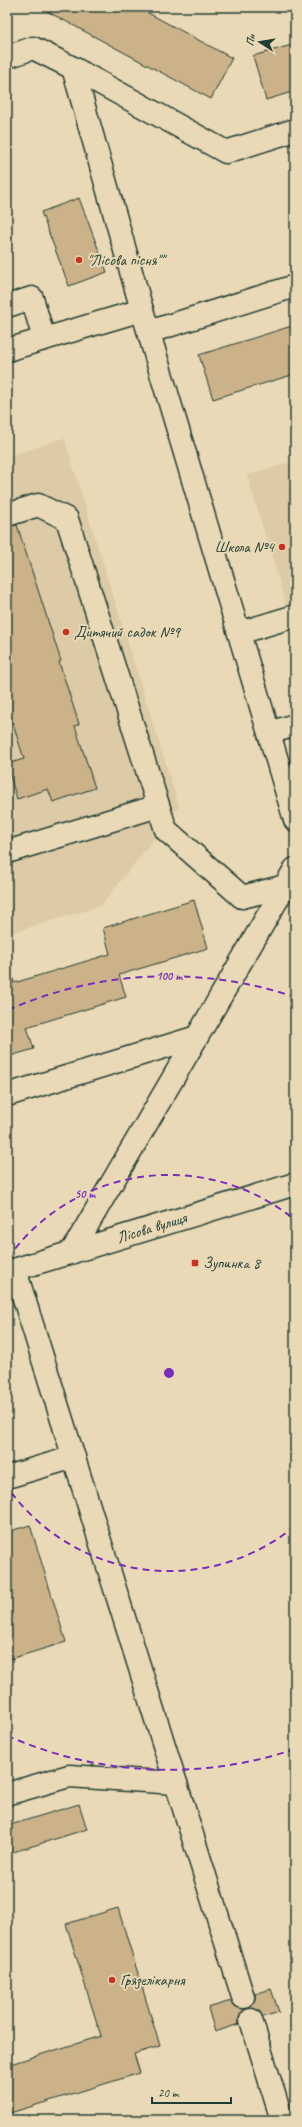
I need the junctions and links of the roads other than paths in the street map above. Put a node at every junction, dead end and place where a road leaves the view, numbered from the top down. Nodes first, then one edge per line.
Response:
1 (7, 57) edge
2 (73, 68) junction
3 (295, 130) edge
4 (295, 286) edge
5 (7, 306) edge
6 (142, 310) junction
7 (149, 332) junction
8 (44, 339) junction
9 (7, 350) edge
10 (7, 515) edge
11 (295, 616) edge
12 (239, 633) junction
13 (295, 725) edge
14 (269, 733) junction
15 (158, 806) junction
16 (295, 820) edge
17 (7, 852) edge
18 (291, 878) edge
19 (197, 1037) junction
20 (7, 1095) edge
21 (295, 1184) edge
22 (71, 1252) junction
23 (11, 1271) edge
24 (74, 1457) junction
25 (7, 1477) edge
26 (176, 1784) junction
27 (7, 1794) edge
28 (243, 1997) dead end
29 (251, 2020) dead end
30 (282, 2120) edge

1 - 2 street
2 - 3 street
2 - 6 street
4 - 7 street
5 - 8 street
6 - 7 street
6 - 8 street
7 - 12 street
8 - 9 street
10 - 15 street
11 - 12 street
12 - 14 street
13 - 14 street
14 - 16 street
15 - 17 street
15 - 18 street
18 - 19 street
19 - 20 street
19 - 22 street
21 - 22 street, Лісова вулиця
22 - 23 street, Лісова вулиця
23 - 24 street
24 - 25 street
24 - 26 street
26 - 27 street
26 - 28 street
29 - 30 street

